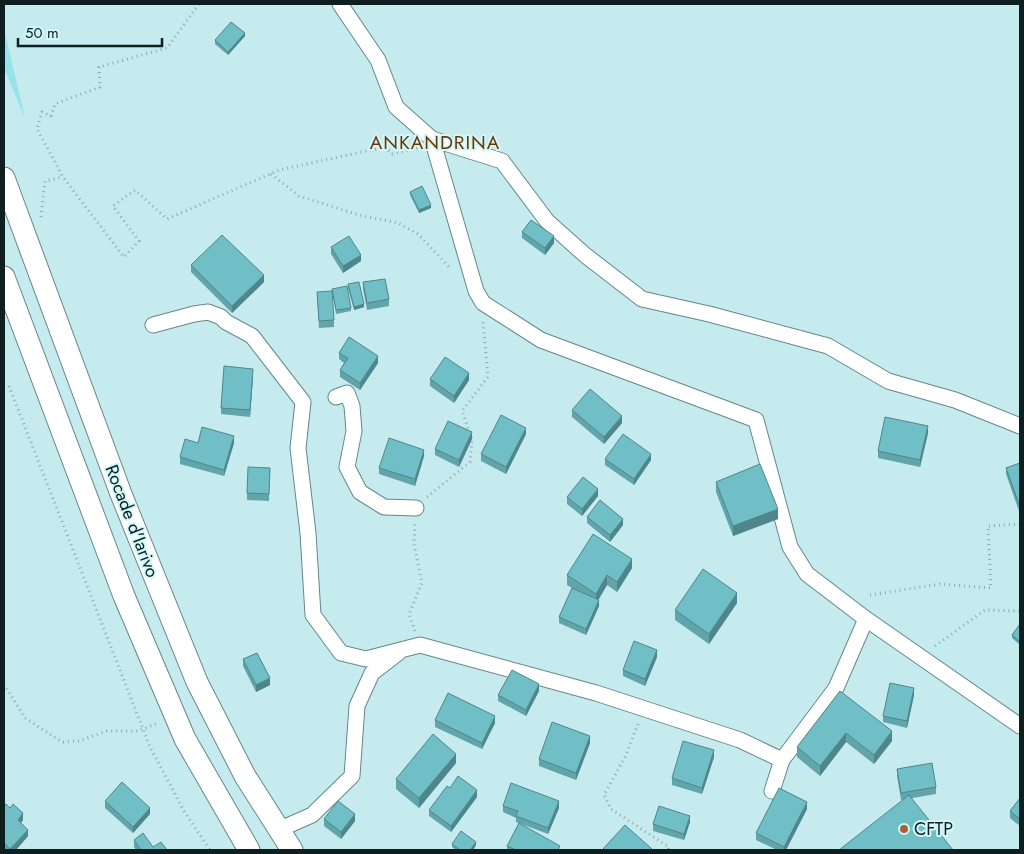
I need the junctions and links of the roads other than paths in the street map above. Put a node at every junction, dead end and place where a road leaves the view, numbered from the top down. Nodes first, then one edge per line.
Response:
1 (340, 4) edge
2 (432, 139) junction
3 (4, 178) edge
4 (4, 277) edge
5 (154, 325) dead end
6 (336, 397) dead end
7 (1020, 426) edge
8 (416, 508) road end
9 (866, 618) junction
10 (404, 649) junction
11 (1020, 726) edge
12 (782, 760) junction
13 (772, 791) dead end
14 (278, 830) junction
15 (249, 850) edge
16 (292, 850) edge

1 - 2 street
2 - 7 street
2 - 9 street
3 - 14 main road, Rocade d'Iarivo
4 - 15 main road, Rocade d'Iarivo
5 - 10 street
6 - 8 street
9 - 11 street
9 - 12 street
10 - 12 street
10 - 14 street
12 - 13 street
14 - 16 main road, Rocade d'Iarivo

